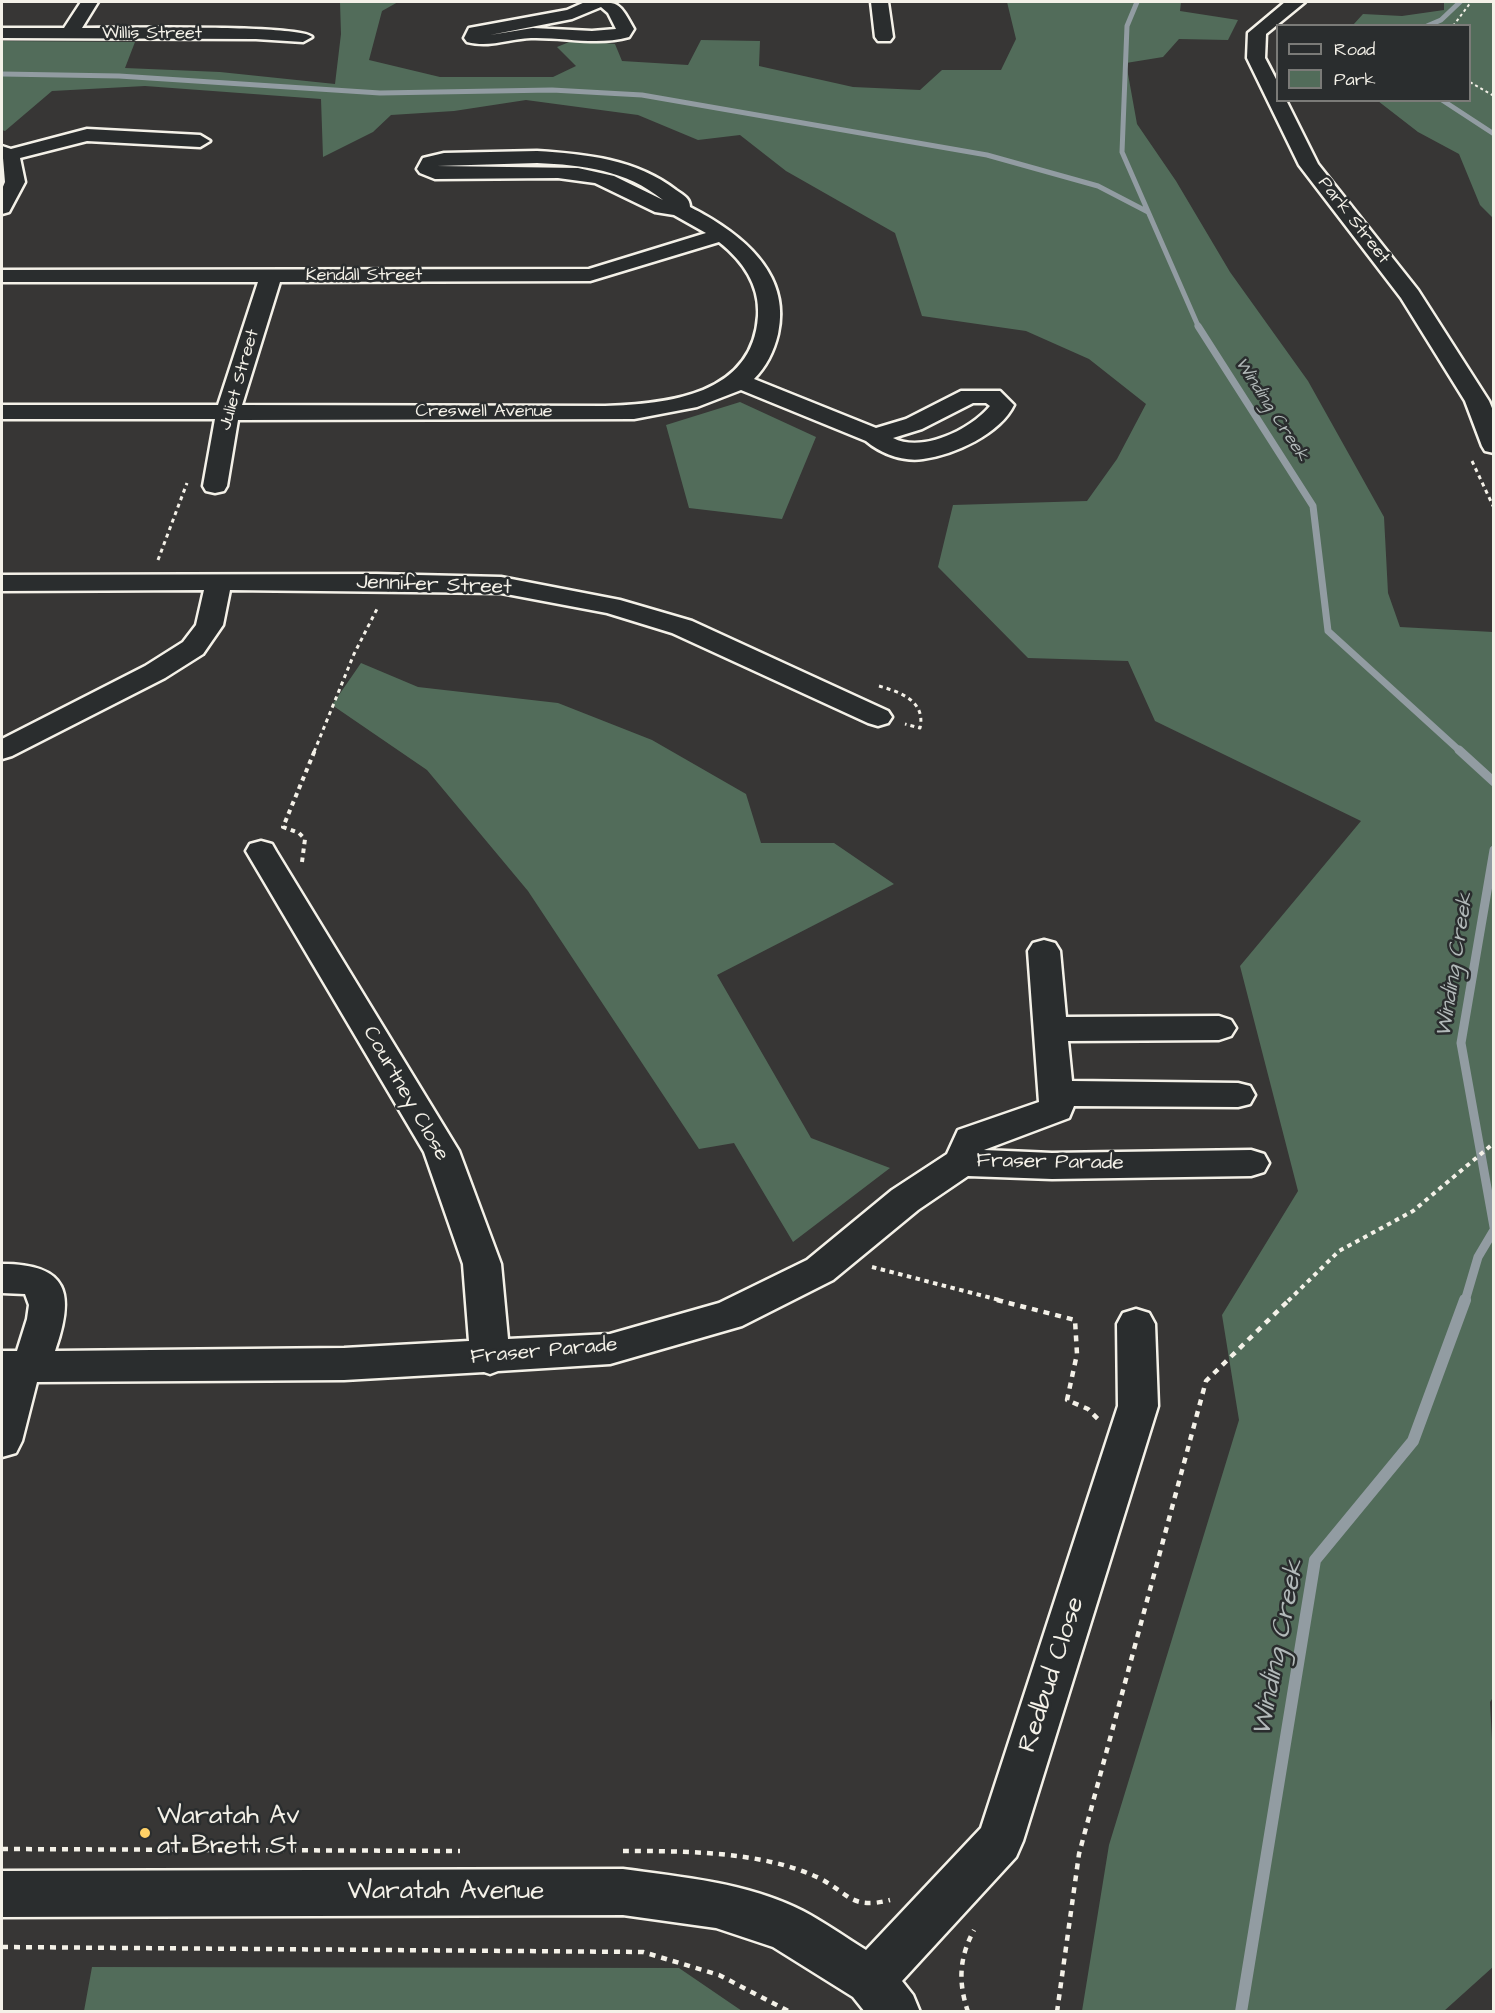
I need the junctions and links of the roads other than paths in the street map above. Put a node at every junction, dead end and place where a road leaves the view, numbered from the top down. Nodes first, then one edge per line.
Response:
1 (89, 2) edge
2 (598, 2) edge
3 (605, 2) edge
4 (879, 2) edge
5 (1296, 2) edge
6 (2, 33) edge
7 (70, 33) junction
8 (303, 37) dead end
9 (884, 38) dead end
10 (1276, 98) edge
11 (1278, 102) edge
12 (200, 141) dead end
13 (5, 153) edge
14 (2, 208) edge
15 (680, 209) junction
16 (721, 235) junction
17 (2, 276) edge
18 (271, 276) junction
19 (739, 381) junction
20 (228, 411) junction
21 (2, 412) edge
22 (875, 436) dead end
23 (1494, 446) edge
24 (215, 486) dead end
25 (219, 582) junction
26 (2, 583) edge
27 (878, 717) dead end
28 (2, 750) edge
29 (261, 851) dead end
30 (1044, 951) dead end
31 (1219, 1028) dead end
32 (1050, 1029) junction
33 (1056, 1093) junction
34 (1238, 1095) dead end
35 (962, 1162) junction
36 (1251, 1162) dead end
37 (2, 1279) edge
38 (1136, 1324) dead end
39 (490, 1358) junction
40 (18, 1367) edge
41 (2, 1441) edge
42 (2, 1894) edge
43 (883, 1996) edge

1 - 7 street
2 - 3 street
4 - 9 street
5 - 10 street, Park Street
6 - 7 street, Willis Street
7 - 8 street, Willis Street
11 - 23 street, Park Street
12 - 13 street
13 - 14 street
15 - 15 street, Creswell Avenue
15 - 16 street, Creswell Avenue
16 - 18 street, Kendall Street
16 - 19 street, Creswell Avenue
17 - 18 street, Kendall Street
18 - 20 street, Juliet Street
19 - 20 street, Creswell Avenue
19 - 22 street
20 - 21 street, Creswell Avenue
20 - 24 street, Juliet Street
25 - 26 street, Jennifer Street
25 - 27 street, Jennifer Street
25 - 28 street
29 - 39 street, Courtney Close
30 - 32 street
31 - 32 street
32 - 33 street
33 - 34 street
33 - 35 street
35 - 36 street, Fraser Parade
35 - 39 street, Fraser Parade
37 - 40 street
38 - 43 street, Redbud Close
39 - 40 street, Fraser Parade
40 - 41 street
42 - 43 street, Waratah Avenue

